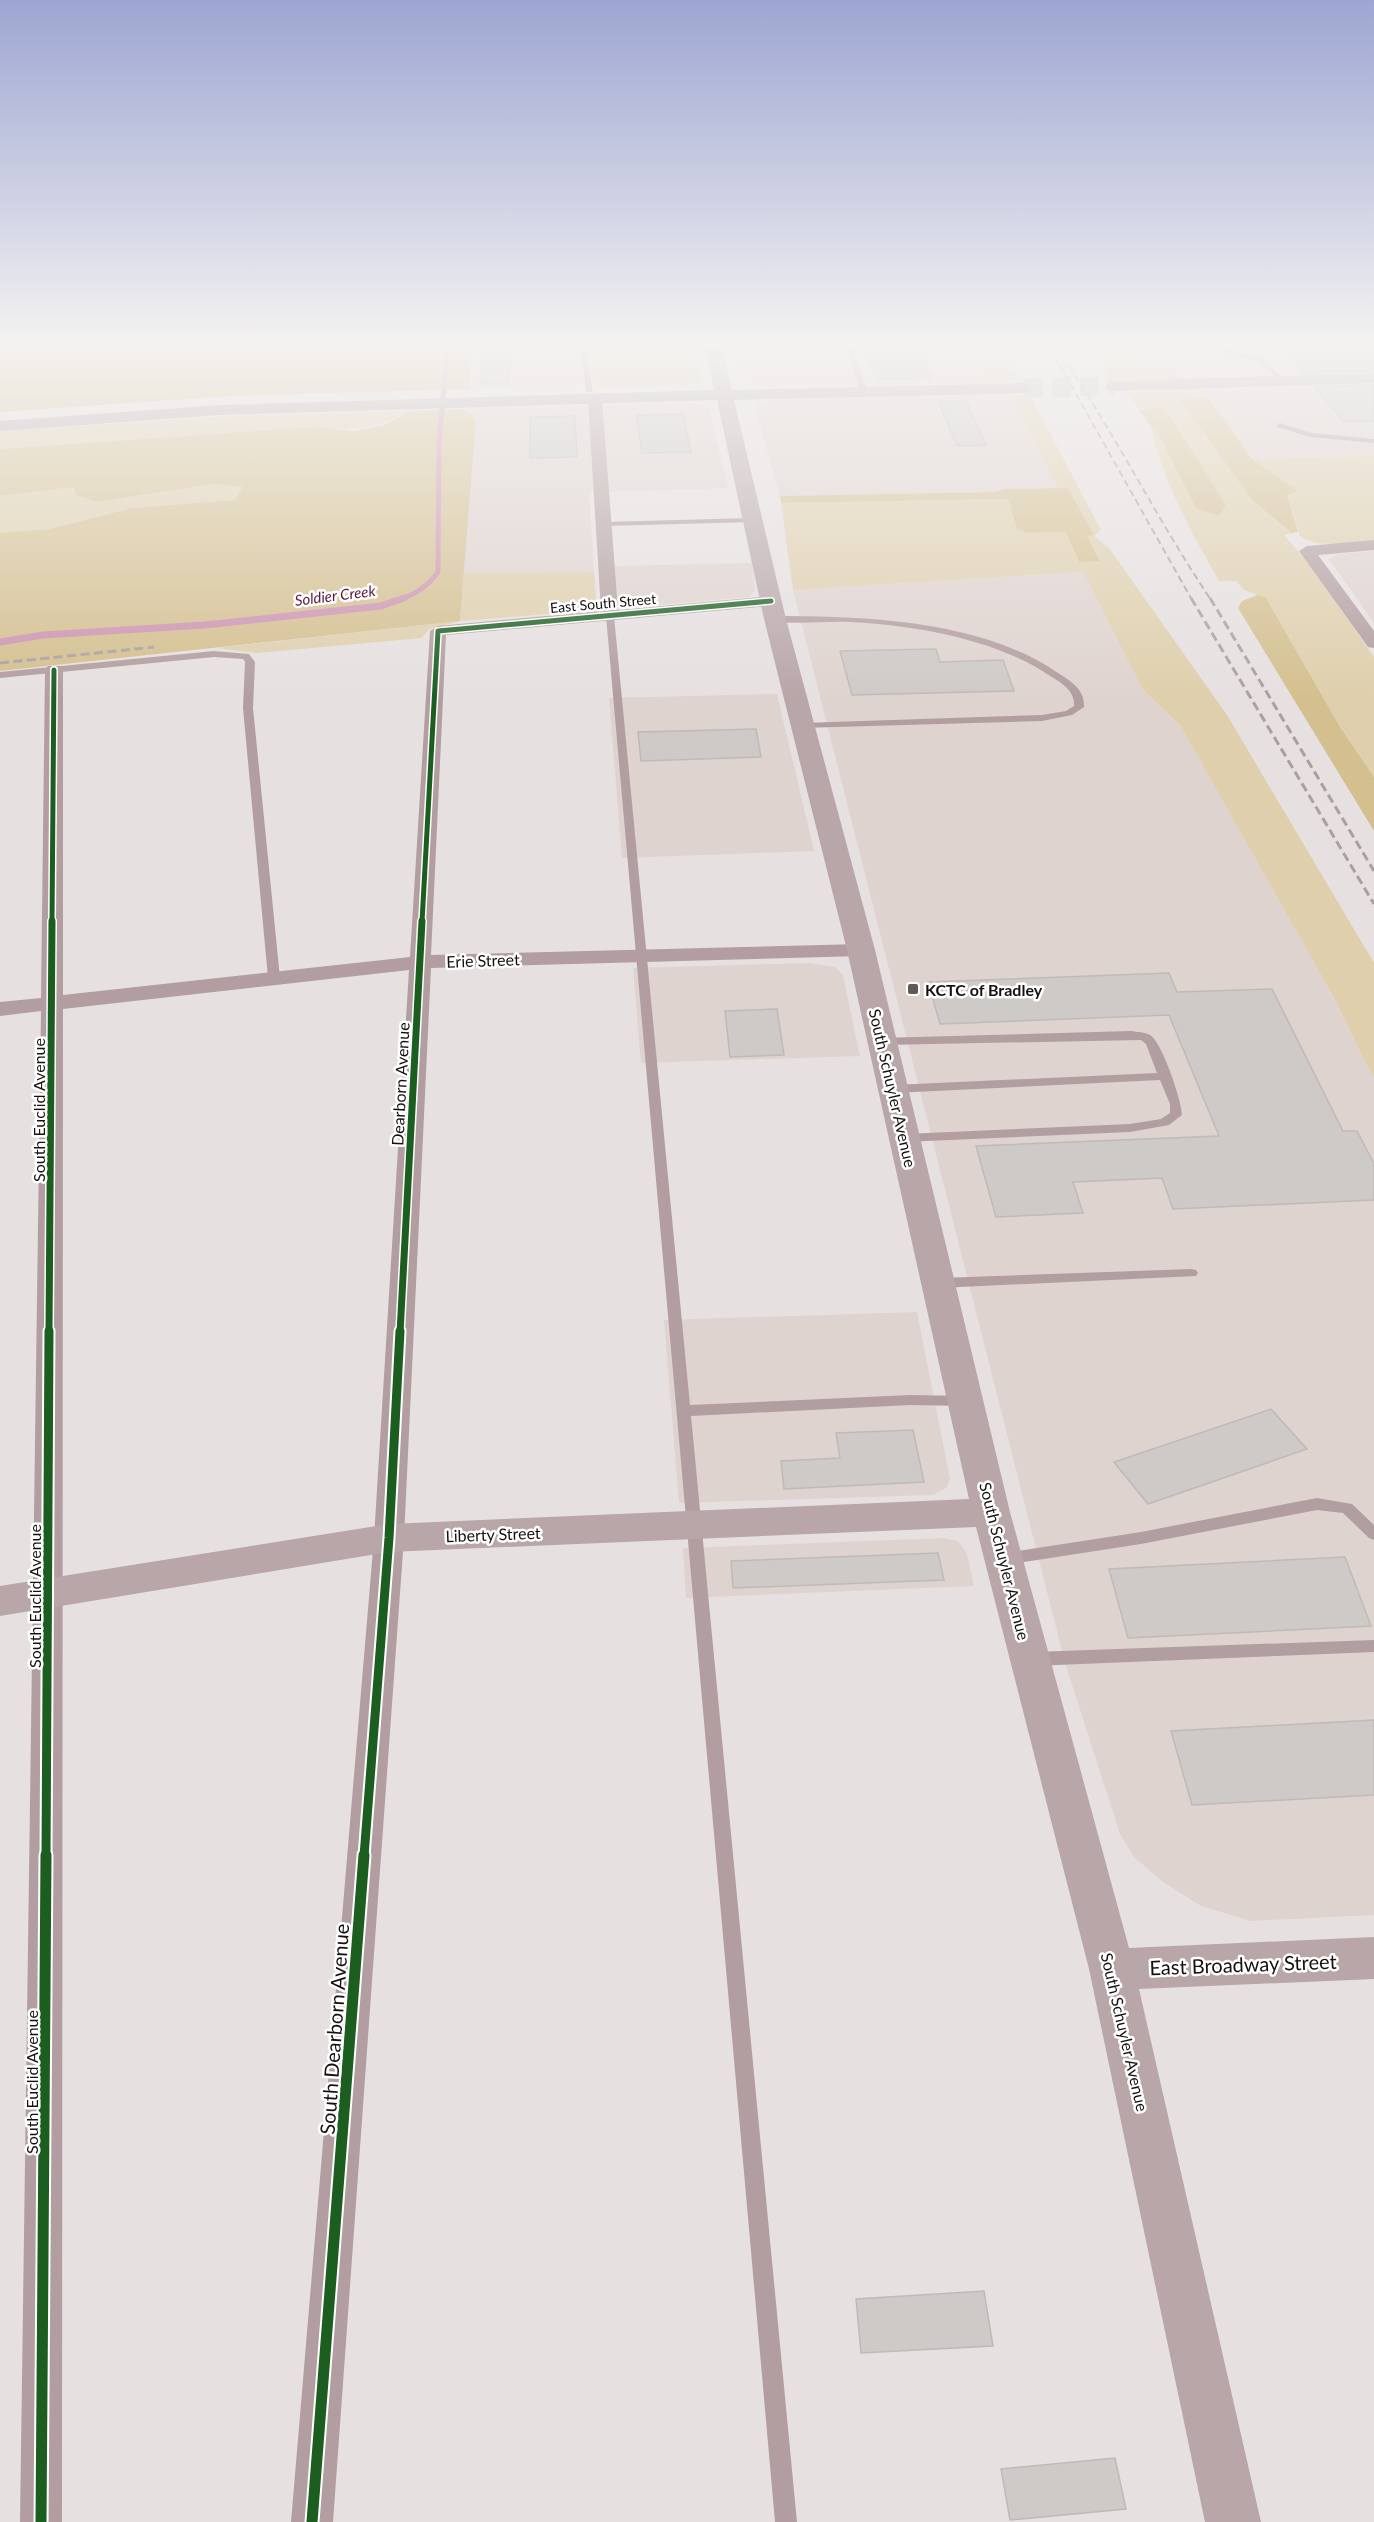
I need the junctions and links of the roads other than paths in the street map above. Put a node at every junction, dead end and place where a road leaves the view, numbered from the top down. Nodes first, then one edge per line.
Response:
1 (599, 464) edge
2 (739, 464) edge
3 (752, 520) junction
4 (604, 524) junction
5 (1374, 545) edge
6 (773, 610) junction
7 (610, 616) junction
8 (438, 631) joint
9 (1374, 643) edge
10 (54, 670) junction
11 (0, 675) edge
12 (803, 726) junction
13 (861, 950) junction
14 (641, 956) junction
15 (420, 962) junction
16 (274, 978) junction
17 (52, 1003) junction
18 (0, 1009) edge
19 (882, 1041) junction
20 (1165, 1076) junction
21 (893, 1089) junction
22 (904, 1138) junction
23 (1191, 1273) dead end
24 (938, 1283) junction
25 (965, 1401) junction
26 (682, 1410) junction
27 (991, 1512) junction
28 (693, 1525) junction
29 (1374, 1534) edge
30 (388, 1538) junction
31 (1003, 1559) junction
32 (48, 1593) junction
33 (0, 1601) edge
34 (1374, 1646) edge
35 (1030, 1659) junction
36 (1374, 1958) edge
37 (1112, 1969) junction
38 (41, 2522) edge
39 (312, 2522) edge
40 (786, 2522) edge
41 (1233, 2522) edge

1 - 4 street
2 - 3 main road, South Schuyler Avenue
3 - 4 lane
3 - 6 main road, South Schuyler Avenue
4 - 7 street
5 - 9 street
6 - 7 street, East South Street
6 - 12 main road, South Schuyler Avenue
6 - 12 lane
7 - 8 street, East South Street
7 - 14 lane
8 - 15 street, Dearborn Avenue
10 - 11 lane
10 - 16 lane
10 - 17 street, South Euclid Avenue
12 - 13 main road, South Schuyler Avenue
13 - 14 street, Erie Street
13 - 19 main road, South Schuyler Avenue
14 - 15 street, Erie Street
14 - 26 lane
15 - 16 street, Erie Street
15 - 30 street, Dearborn Avenue
16 - 17 street, Erie Street
17 - 18 street, Erie Street
17 - 32 street, South Euclid Avenue
19 - 20 lane
19 - 21 main road, South Schuyler Avenue
20 - 21 lane
20 - 22 lane
21 - 22 main road, South Schuyler Avenue
22 - 24 main road, South Schuyler Avenue
23 - 24 lane
24 - 25 main road, South Schuyler Avenue
25 - 26 lane
25 - 27 main road, South Schuyler Avenue
26 - 28 lane
27 - 28 main road, Liberty Street
27 - 31 main road, South Schuyler Avenue
28 - 30 main road, Liberty Street
28 - 40 lane
29 - 31 lane
30 - 32 main road, Liberty Street
30 - 39 street, South Dearborn Avenue
31 - 35 main road, South Schuyler Avenue
32 - 33 main road, Liberty Street
32 - 38 street, South Euclid Avenue
34 - 35 lane
35 - 37 main road, South Schuyler Avenue
36 - 37 main road, East Broadway Street
37 - 41 main road, South Schuyler Avenue

